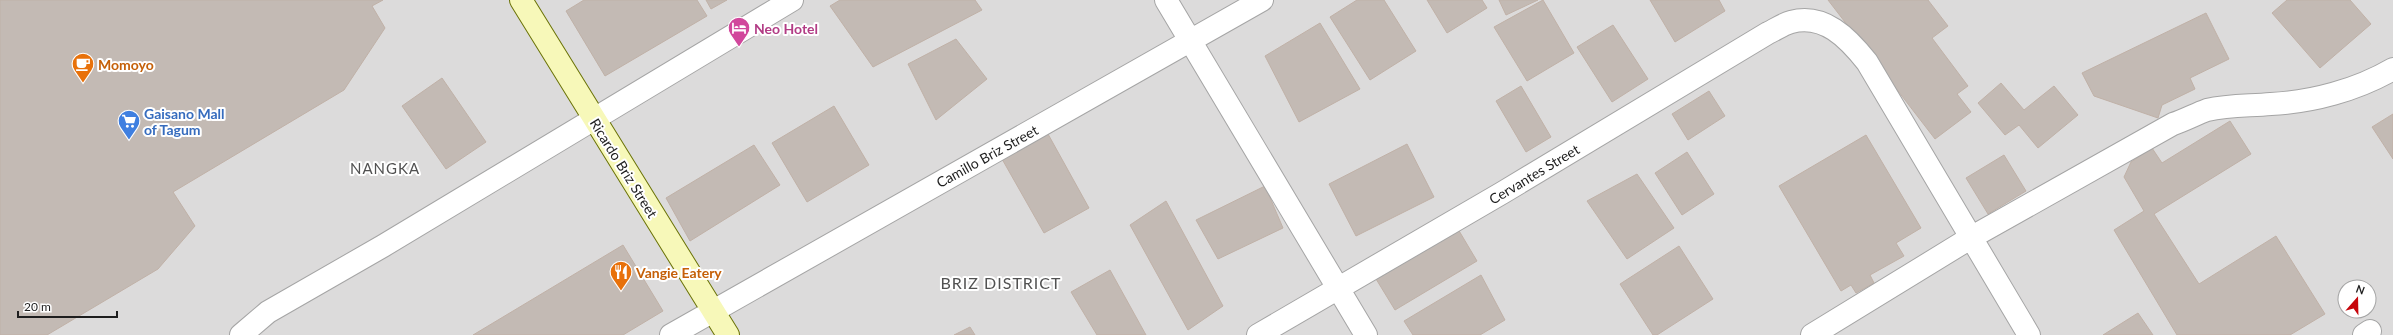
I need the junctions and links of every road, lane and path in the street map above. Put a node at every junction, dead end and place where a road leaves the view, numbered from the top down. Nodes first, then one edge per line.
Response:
1 (521, 0) edge
2 (792, 0) edge
3 (1166, 0) edge
4 (1262, 0) edge
5 (1191, 42) junction
6 (2393, 69) edge
7 (594, 118) junction
8 (1972, 237) junction
9 (1338, 288) junction
10 (712, 310) junction
11 (241, 335) edge
12 (671, 335) edge
13 (728, 335) edge
14 (1258, 335) edge
15 (1366, 335) edge
16 (1812, 335) edge
17 (2029, 335) edge

1 - 7 street, Ricardo Briz Street
2 - 7 street
3 - 5 street
4 - 5 street, Camillo Briz Street
5 - 9 street
5 - 10 street, Camillo Briz Street
6 - 8 street
7 - 10 street, Ricardo Briz Street
7 - 11 street
8 - 9 street, Cervantes Street
8 - 16 street
8 - 17 street, Cervantes Street
9 - 14 street, Cervantes Street
9 - 15 street
10 - 12 street, Camillo Briz Street
10 - 13 street, Ricardo Briz Street

